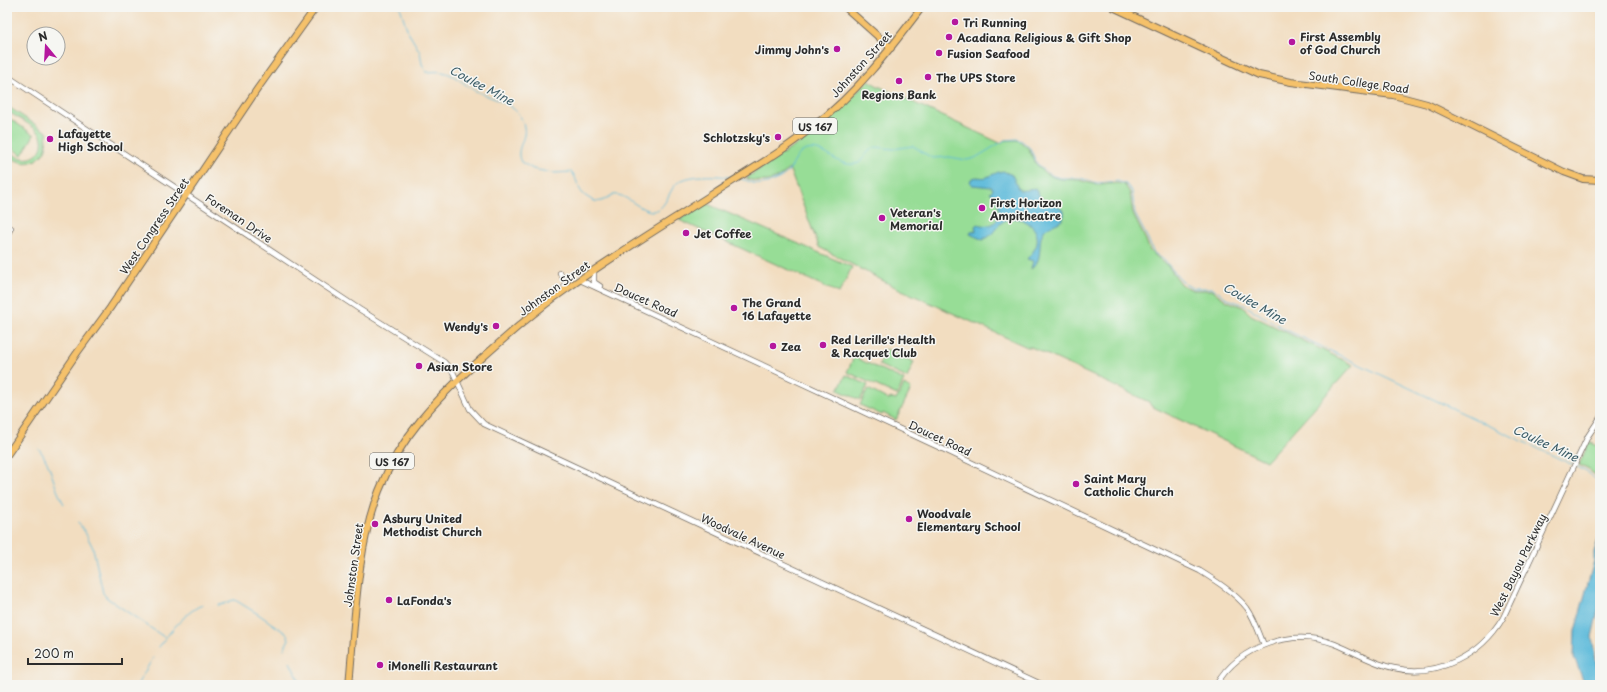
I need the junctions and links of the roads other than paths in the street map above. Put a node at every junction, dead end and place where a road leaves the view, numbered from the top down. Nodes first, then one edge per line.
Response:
1 (316, 7) edge
2 (845, 7) edge
3 (922, 7) edge
4 (1113, 7) edge
5 (891, 48) junction
6 (7, 76) edge
7 (1600, 180) edge
8 (188, 195) junction
9 (11, 228) dead end
10 (7, 234) edge
11 (594, 271) junction
12 (560, 273) dead end
13 (580, 280) junction
14 (564, 291) junction
15 (660, 316) junction
16 (457, 380) junction
17 (1600, 418) edge
18 (7, 455) edge
19 (1264, 645) junction
20 (349, 685) edge
21 (1043, 685) edge
22 (1216, 685) edge

1 - 8 main road, West Congress Street
2 - 5 main road
3 - 5 main road, Johnston Street / US 167
4 - 7 main road, South College Road
5 - 11 main road, Johnston Street / US 167
6 - 8 street, Foreman Drive
8 - 16 street, Foreman Drive
8 - 18 main road, West Congress Street
9 - 10 street
11 - 13 main road, Johnston Street / US 167
11 - 15 street
12 - 14 street
13 - 14 main road, Johnston Street / US 167
13 - 15 street, Doucet Road
14 - 16 main road, Johnston Street / US 167
15 - 19 street, Doucet Road
16 - 20 main road, Johnston Street / US 167
16 - 21 street, Woodvale Avenue
17 - 19 street, West Bayou Parkway
19 - 22 street, West Bayou Parkway

